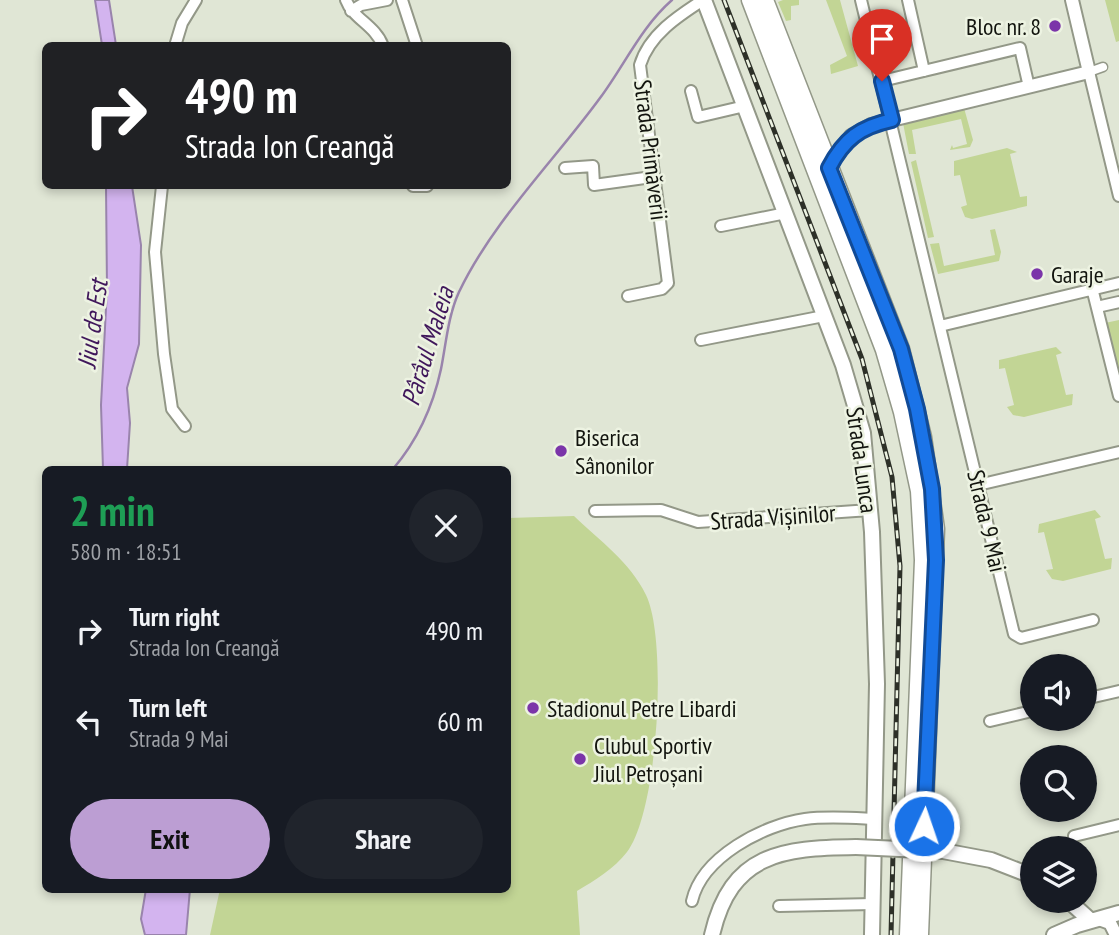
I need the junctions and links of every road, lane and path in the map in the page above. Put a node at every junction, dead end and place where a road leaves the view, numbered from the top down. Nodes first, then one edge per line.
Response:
1 (196, 0) edge
2 (387, 0) edge
3 (402, 0) edge
4 (704, 0) edge
5 (751, 0) edge
6 (765, 0) edge
7 (862, 0) edge
8 (908, 0) edge
9 (1072, 0) edge
10 (349, 5) edge
11 (770, 34) junction
12 (177, 42) edge
13 (380, 42) edge
14 (416, 42) edge
15 (1103, 67) dead end
16 (924, 71) junction
17 (1089, 72) junction
18 (882, 81) junction
19 (1029, 87) junction
20 (691, 91) dead end
21 (745, 106) junction
22 (892, 120) junction
23 (565, 168) dead end
24 (822, 171) junction
25 (652, 177) junction
26 (162, 189) edge
27 (1119, 196) edge
28 (786, 213) junction
29 (721, 226) dead end
30 (1119, 283) edge
31 (1093, 292) junction
32 (628, 296) dead end
33 (1119, 302) edge
34 (1097, 307) junction
35 (824, 316) junction
36 (940, 326) junction
37 (701, 340) dead end
38 (1117, 383) edge
39 (1119, 396) edge
40 (185, 426) dead end
41 (1119, 452) edge
42 (978, 485) junction
43 (870, 510) junction
44 (594, 511) dead end
45 (1093, 620) dead end
46 (1119, 691) edge
47 (1097, 696) edge
48 (1020, 714) edge
49 (990, 722) dead end
50 (876, 819) junction
51 (1119, 825) edge
52 (1074, 836) dead end
53 (1020, 871) edge
54 (692, 901) dead end
55 (873, 904) junction
56 (779, 906) dead end
57 (1085, 913) edge
58 (1119, 913) edge
59 (1095, 920) junction
60 (712, 935) edge
61 (872, 935) edge
62 (908, 935) edge
63 (920, 935) edge
64 (1054, 935) edge
65 (1116, 935) edge

1 - 12 street
2 - 10 street
3 - 14 street
4 - 21 main road, Strada Lunca
4 - 25 street, Strada Primăverii
5 - 11 main road
6 - 11 main road
7 - 18 street, Strada 9 Mai
8 - 16 street
9 - 17 street
10 - 13 street
11 - 24 main road
15 - 17 street
16 - 18 street
16 - 19 street
17 - 19 street
17 - 27 street
18 - 22 street, Strada 9 Mai
19 - 22 street
20 - 21 street
21 - 28 main road, Strada Lunca
22 - 24 street
22 - 36 street, Strada 9 Mai
23 - 25 street
24 - 62 main road
24 - 63 main road
25 - 32 street, Strada Primăverii
26 - 40 street
28 - 29 street
28 - 35 main road, Strada Lunca
30 - 31 street
31 - 34 street
31 - 36 street
33 - 34 street
34 - 38 street
35 - 37 street
35 - 43 main road, Strada Lunca
36 - 42 street, Strada 9 Mai
38 - 39 street
41 - 42 street
42 - 45 street, Strada 9 Mai
43 - 44 street, Strada Vișinilor
43 - 50 main road, Strada Lunca
46 - 47 street
48 - 49 street
50 - 54 street
50 - 55 main road, Strada Lunca
51 - 52 street
53 - 60 main road, bridge
55 - 56 street
55 - 61 main road, Strada Lunca
57 - 59 main road
58 - 59 main road
59 - 64 main road
59 - 65 street

